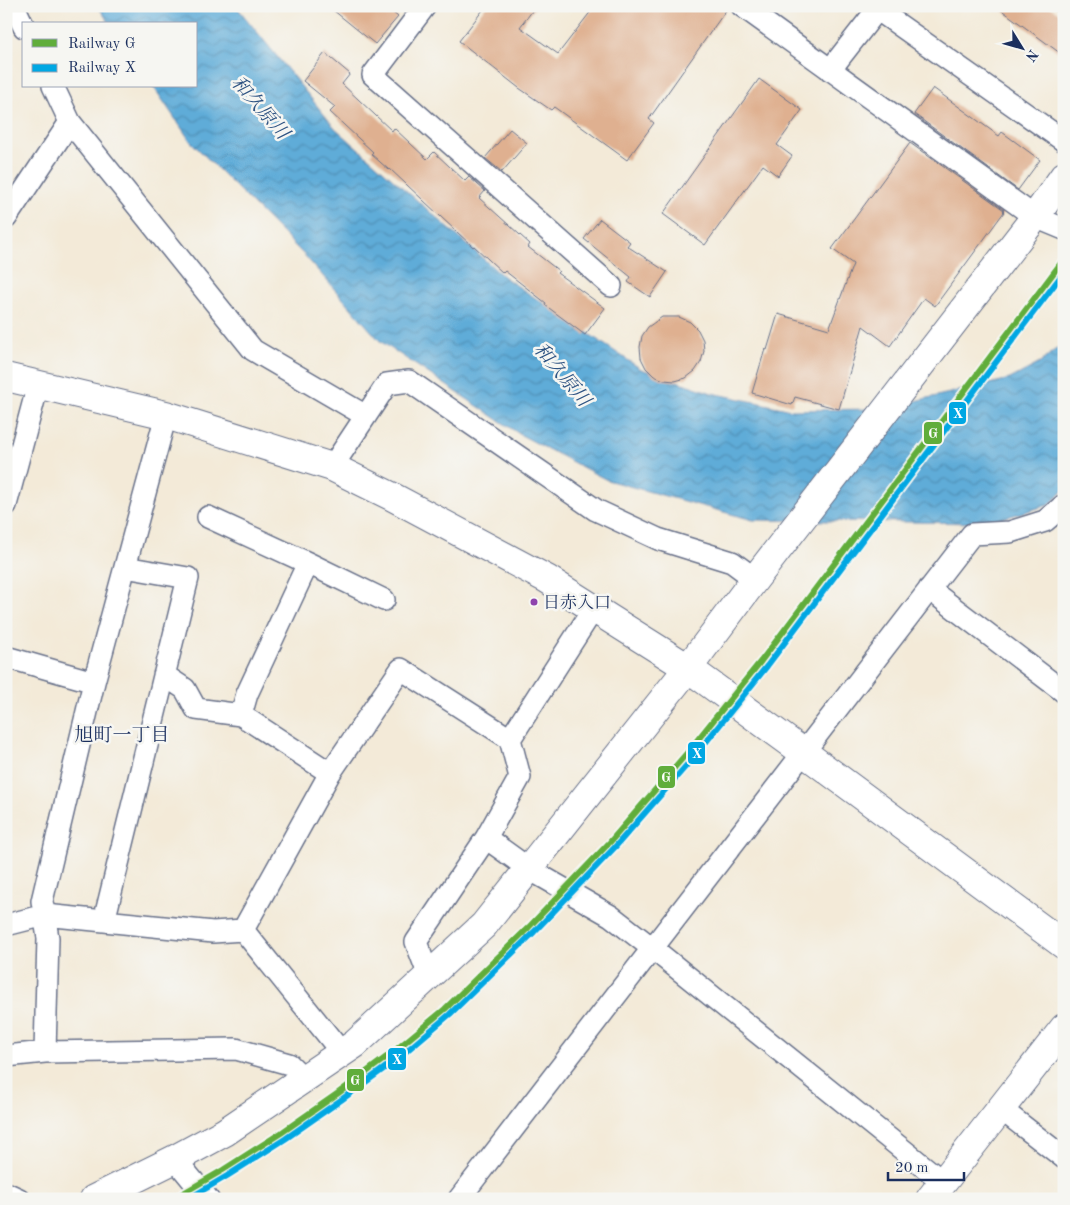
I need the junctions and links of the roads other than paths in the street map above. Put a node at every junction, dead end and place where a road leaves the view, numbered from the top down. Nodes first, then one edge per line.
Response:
1 (14, 6) edge
2 (425, 6) edge
3 (742, 6) edge
4 (879, 8) edge
5 (22, 23) edge
6 (830, 70) junction
7 (54, 88) edge
8 (70, 122) junction
9 (1064, 141) edge
10 (1064, 176) edge
11 (1035, 217) junction
12 (6, 218) edge
13 (1064, 229) edge
14 (610, 286) dead end
15 (6, 378) edge
16 (38, 385) junction
17 (166, 415) junction
18 (366, 416) junction
19 (332, 467) junction
20 (6, 505) edge
21 (1064, 505) edge
22 (208, 517) dead end
23 (308, 563) junction
24 (125, 567) junction
25 (755, 579) junction
26 (929, 589) junction
27 (384, 600) dead end
28 (594, 608) junction
29 (6, 657) edge
30 (688, 668) junction
31 (164, 676) junction
32 (94, 682) junction
33 (1064, 692) edge
34 (241, 715) junction
35 (510, 739) junction
36 (803, 752) junction
37 (330, 774) junction
38 (486, 838) junction
39 (529, 869) junction
40 (45, 915) junction
41 (104, 921) junction
42 (6, 925) edge
43 (243, 930) junction
44 (1064, 945) edge
45 (652, 948) junction
46 (429, 976) junction
47 (1064, 1028) edge
48 (45, 1052) junction
49 (342, 1053) junction
50 (6, 1056) edge
51 (304, 1079) junction
52 (1001, 1108) junction
53 (1064, 1158) edge
54 (175, 1159) junction
55 (937, 1190) edge
56 (6, 1193) edge
57 (19, 1199) edge
58 (94, 1199) edge
59 (208, 1199) edge
60 (459, 1199) edge

1 - 5 street
2 - 14 street
3 - 6 street
4 - 6 street
4 - 9 street
6 - 11 street
7 - 8 street
8 - 12 street
8 - 18 street
10 - 11 street
11 - 13 street
11 - 25 street
15 - 16 street
16 - 17 street
16 - 20 street
17 - 19 street
17 - 24 street
18 - 19 street
18 - 25 street
19 - 28 street
21 - 26 street
22 - 23 street
23 - 27 street
23 - 34 street
24 - 31 street
24 - 32 street
25 - 30 street
26 - 33 street
26 - 36 street
28 - 30 street
28 - 35 street
29 - 32 street
30 - 36 street
30 - 39 street
31 - 34 street
31 - 41 street
32 - 40 street
34 - 37 street
35 - 37 street
35 - 38 street
36 - 44 street
36 - 45 street
37 - 43 street
38 - 39 street
38 - 46 street
39 - 45 street
39 - 46 street
40 - 41 street
40 - 42 street
40 - 48 street
41 - 43 street
43 - 49 street
45 - 55 street
45 - 60 street
46 - 49 street
47 - 52 street
48 - 50 street
48 - 51 street
49 - 51 street
51 - 54 street
52 - 53 street
52 - 55 street
54 - 58 street
54 - 59 street
56 - 57 street

